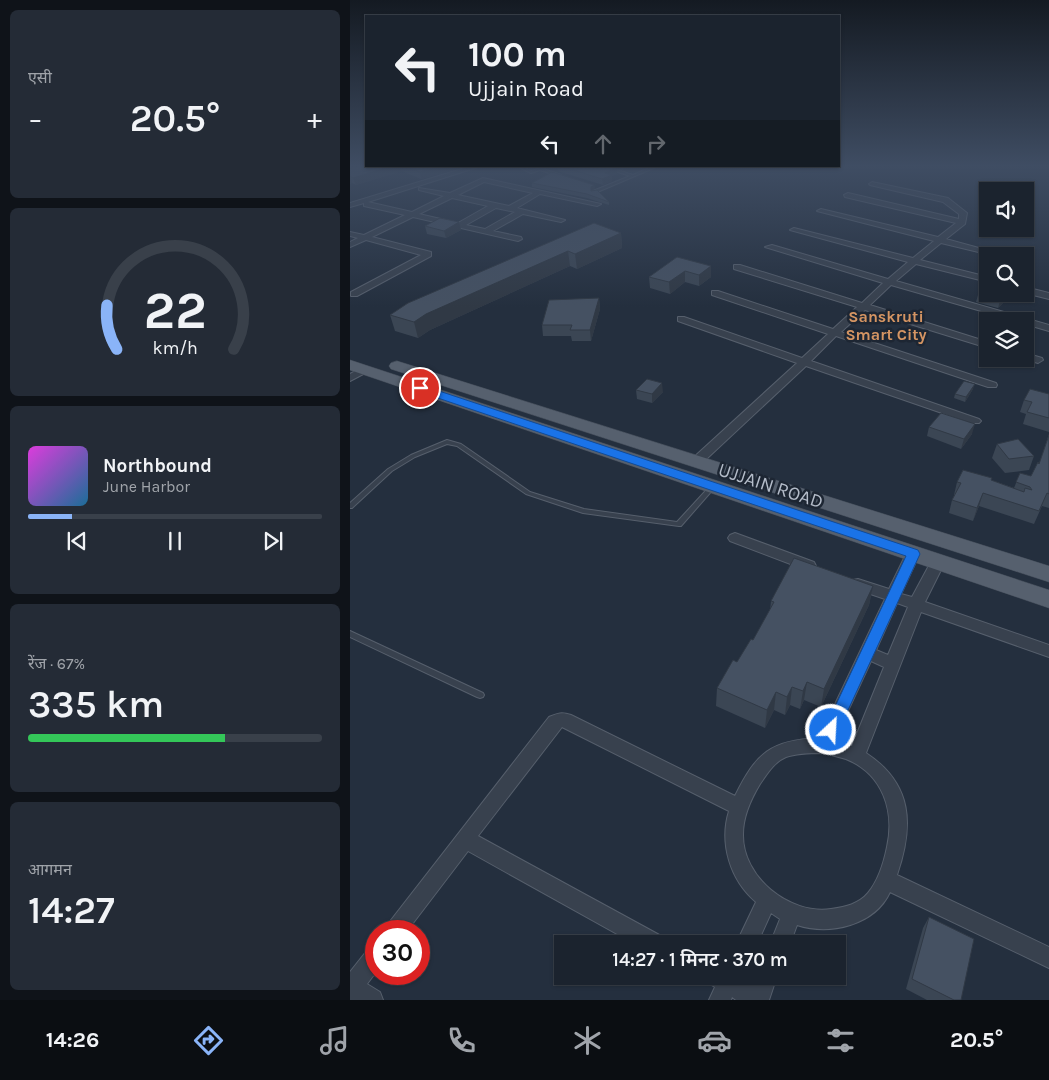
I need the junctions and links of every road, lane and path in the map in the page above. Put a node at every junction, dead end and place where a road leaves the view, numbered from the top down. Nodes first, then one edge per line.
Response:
1 (413, 214) joint
2 (480, 214) edge
3 (517, 214) edge
4 (534, 214) edge
5 (835, 214) edge
6 (927, 214) edge
7 (963, 214) edge
8 (561, 220) dead end
9 (962, 222) junction
10 (459, 225) junction
11 (794, 230) dead end
12 (487, 231) junction
13 (350, 234) edge
14 (364, 238) junction
15 (518, 238) dead end
16 (939, 240) junction
17 (350, 245) edge
18 (769, 247) dead end
19 (979, 250) edge
20 (914, 261) junction
21 (737, 267) dead end
22 (979, 278) edge
23 (889, 282) junction
24 (1034, 292) edge
25 (715, 293) dead end
26 (354, 294) dead end
27 (1049, 296) edge
28 (863, 306) junction
29 (994, 312) edge
30 (681, 319) dead end
31 (1034, 324) edge
32 (1048, 328) dead end
33 (835, 333) junction
34 (979, 342) edge
35 (350, 352) edge
36 (1034, 359) edge
37 (1038, 360) dead end
38 (804, 362) junction
39 (354, 371) edge
40 (992, 385) dead end
41 (975, 421) dead end
42 (697, 461) junction
43 (713, 486) junction
44 (350, 506) edge
45 (735, 538) dead end
46 (914, 554) junction
47 (938, 562) junction
48 (821, 570) edge
49 (1049, 574) edge
50 (848, 580) edge
51 (892, 596) junction
52 (1049, 599) edge
53 (917, 606) junction
54 (350, 634) edge
55 (1049, 651) edge
56 (867, 653) junction
57 (894, 664) junction
58 (480, 695) dead end
59 (824, 745) junction
60 (856, 756) junction
61 (739, 807) junction
62 (465, 839) junction
63 (886, 880) junction
64 (767, 899) junction
65 (792, 914) junction
66 (403, 920) edge
67 (640, 935) edge
68 (750, 935) edge
69 (784, 935) edge
70 (1049, 958) edge
71 (365, 970) edge
72 (725, 985) edge
73 (764, 985) edge
74 (351, 988) edge
75 (372, 1000) edge
76 (757, 1000) edge

1 - 10 street
1 - 14 street
2 - 10 street
3 - 12 street
4 - 8 street
5 - 16 street
6 - 9 street
7 - 9 street
9 - 16 street
10 - 12 street
11 - 20 street
12 - 15 street
13 - 14 street
14 - 17 street
14 - 26 street
16 - 19 street
16 - 20 street
18 - 23 street
20 - 22 street
20 - 23 street
21 - 28 street
23 - 28 street
23 - 29 street
24 - 27 street
25 - 33 street
28 - 33 street
28 - 34 street
30 - 38 street
31 - 32 street
33 - 38 street
33 - 40 street
35 - 42 main road, UJJAIN ROAD
36 - 37 street
38 - 41 street
38 - 42 street
39 - 43 main road, UJJAIN ROAD
42 - 49 main road, UJJAIN ROAD
43 - 44 lane
43 - 46 main road, UJJAIN ROAD
45 - 48 street
46 - 47 main road, UJJAIN ROAD
46 - 51 street
47 - 52 main road, UJJAIN ROAD
47 - 53 street
50 - 51 street
51 - 53 street
51 - 56 street
53 - 55 street
53 - 57 street
54 - 58 lane
56 - 57 street
56 - 59 street
57 - 60 street
59 - 60 street
59 - 61 street
60 - 63 street
61 - 62 street
61 - 64 street
62 - 66 street
62 - 67 street
63 - 65 street
63 - 70 street
64 - 65 street
64 - 68 street
65 - 69 street
71 - 74 street
72 - 76 street
73 - 76 street
74 - 75 street

